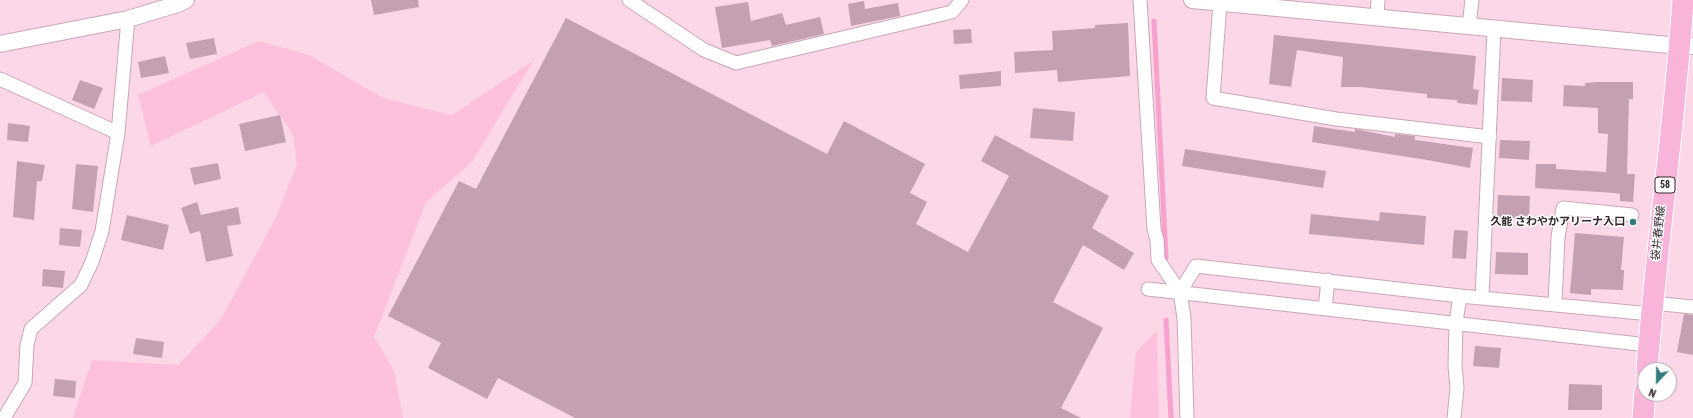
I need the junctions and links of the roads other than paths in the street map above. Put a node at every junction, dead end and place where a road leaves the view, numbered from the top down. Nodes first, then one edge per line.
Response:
1 (186, 0) edge
2 (629, 0) edge
3 (962, 0) edge
4 (1140, 0) edge
5 (1192, 0) edge
6 (1378, 0) edge
7 (1472, 0) edge
8 (1683, 0) edge
9 (1220, 3) junction
10 (1377, 17) junction
11 (128, 19) junction
12 (1469, 26) junction
13 (1494, 29) junction
14 (0, 44) edge
15 (1687, 46) edge
16 (0, 79) edge
17 (118, 133) junction
18 (1490, 137) junction
19 (1632, 215) dead end
20 (1328, 280) junction
21 (1148, 289) dead end
22 (1180, 292) junction
23 (1460, 296) junction
24 (1482, 298) junction
25 (1554, 304) junction
26 (1693, 307) edge
27 (1325, 309) junction
28 (1651, 309) junction
29 (1456, 322) junction
30 (1648, 345) junction
31 (1647, 362) edge
32 (1644, 402) edge
33 (4, 418) edge
34 (1187, 418) edge
35 (1454, 418) edge
36 (1643, 418) edge

1 - 11 street
2 - 3 street
4 - 22 street
5 - 9 street
6 - 10 street
7 - 12 street
8 - 15 main road, 袋井春野線 / 58
9 - 10 street
9 - 18 street
10 - 12 street
11 - 14 street
11 - 17 street
12 - 13 street
13 - 15 street
13 - 18 street
15 - 28 main road, 袋井春野線 / 58
16 - 17 street
17 - 33 street
18 - 24 street
19 - 25 street
20 - 22 street
20 - 23 street
20 - 27 street
21 - 22 street
22 - 27 street
22 - 34 street
23 - 24 street
23 - 29 street
24 - 25 street
25 - 28 street
26 - 28 street
27 - 29 street
28 - 30 main road, 袋井春野線 / 58
29 - 30 street
29 - 35 street
30 - 31 main road, 袋井春野線 / 58
32 - 36 main road

